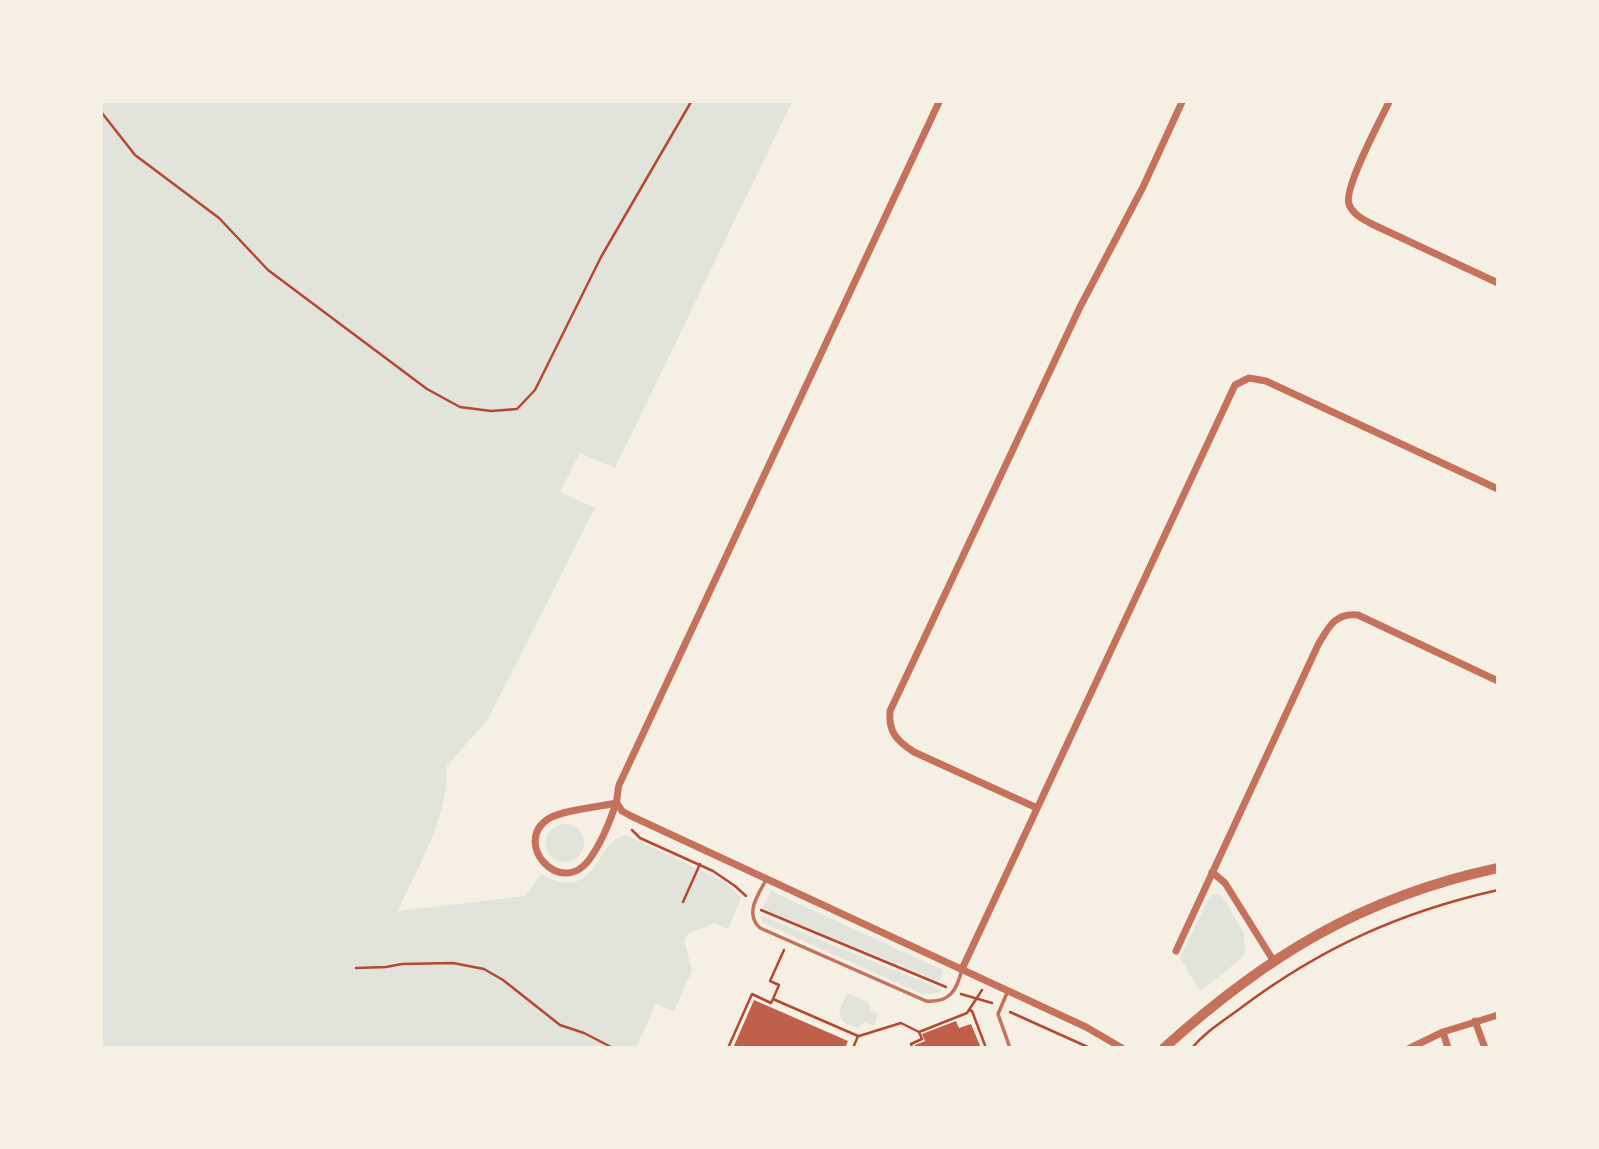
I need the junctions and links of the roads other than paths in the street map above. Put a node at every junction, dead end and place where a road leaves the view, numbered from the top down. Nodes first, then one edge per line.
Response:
1 (939, 102) edge
2 (1182, 102) edge
3 (1389, 102) edge
4 (1497, 283) edge
5 (1497, 489) edge
6 (1497, 681) edge
7 (617, 803) junction
8 (1037, 808) junction
9 (1497, 868) edge
10 (1212, 872) junction
11 (766, 880) junction
12 (1176, 951) dead end
13 (1273, 960) junction
14 (962, 970) junction
15 (1008, 991) junction
16 (1497, 1015) edge
17 (1475, 1021) junction
18 (1443, 1032) junction
19 (1010, 1048) edge
20 (1122, 1048) edge
21 (1164, 1048) edge
22 (1410, 1048) edge
23 (1448, 1048) edge
24 (1485, 1048) edge

1 - 7 street
2 - 8 street
3 - 4 street
5 - 8 street
6 - 10 street
7 - 7 street
7 - 11 street
8 - 14 street
9 - 13 street
10 - 12 street
10 - 13 street
11 - 14 street
11 - 14 lane
13 - 21 street
14 - 15 street
15 - 19 lane
15 - 20 street
16 - 17 street
17 - 18 street
17 - 24 street
18 - 22 street
18 - 23 street

